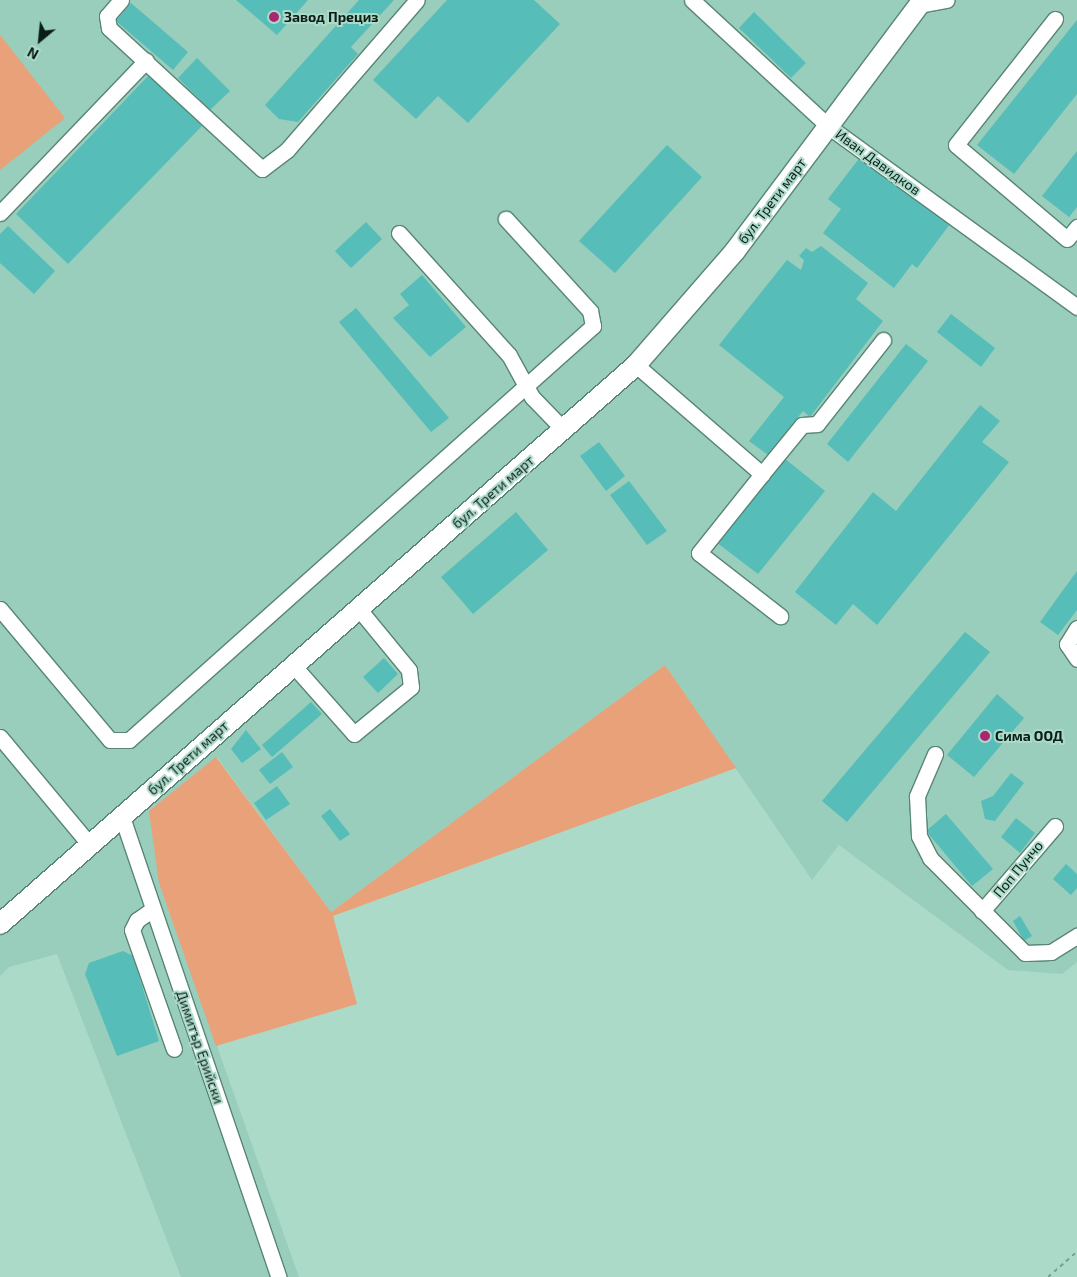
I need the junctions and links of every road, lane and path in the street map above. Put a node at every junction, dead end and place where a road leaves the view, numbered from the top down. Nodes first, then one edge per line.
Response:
1 (121, 0) edge
2 (417, 0) edge
3 (692, 0) edge
4 (947, 0) edge
5 (920, 3) edge
6 (1055, 19) dead end
7 (146, 61) junction
8 (828, 126) junction
9 (0, 213) edge
10 (506, 219) dead end
11 (1077, 227) edge
12 (399, 233) dead end
13 (1072, 242) edge
14 (1077, 307) edge
15 (884, 340) dead end
16 (636, 365) junction
17 (526, 388) junction
18 (564, 430) junction
19 (762, 474) junction
20 (358, 608) junction
21 (0, 609) edge
22 (780, 616) dead end
23 (1077, 628) edge
24 (1077, 659) edge
25 (293, 665) junction
26 (0, 737) edge
27 (935, 754) dead end
28 (122, 817) junction
29 (1055, 826) dead end
30 (90, 845) junction
31 (153, 909) junction
32 (982, 912) junction
33 (0, 924) edge
34 (1077, 936) edge
35 (174, 1050) dead end
36 (1077, 1252) edge
37 (279, 1277) edge
38 (1048, 1277) edge

1 - 7 street
2 - 7 street
3 - 8 street, Иван Давидков
4 - 5 street
5 - 8 main road, бул. Трети март
6 - 13 street
7 - 9 street
8 - 14 street, Иван Давидков
8 - 16 main road, бул. Трети март
10 - 17 street
11 - 13 street
12 - 17 street
15 - 19 street
16 - 18 main road, бул. Трети март
16 - 19 street
17 - 18 street
17 - 21 street
18 - 20 main road, бул. Трети март
19 - 22 street
20 - 25 main road, бул. Трети март
20 - 25 street
23 - 24 street
25 - 28 main road, бул. Трети март
26 - 30 street
27 - 32 street
28 - 30 main road, бул. Трети март
28 - 31 street, Димитър Ерийски
29 - 32 street, Поп Пунчо
30 - 33 main road, бул. Трети март
31 - 35 street
31 - 37 street, Димитър Ерийски
32 - 34 street
36 - 38 path

